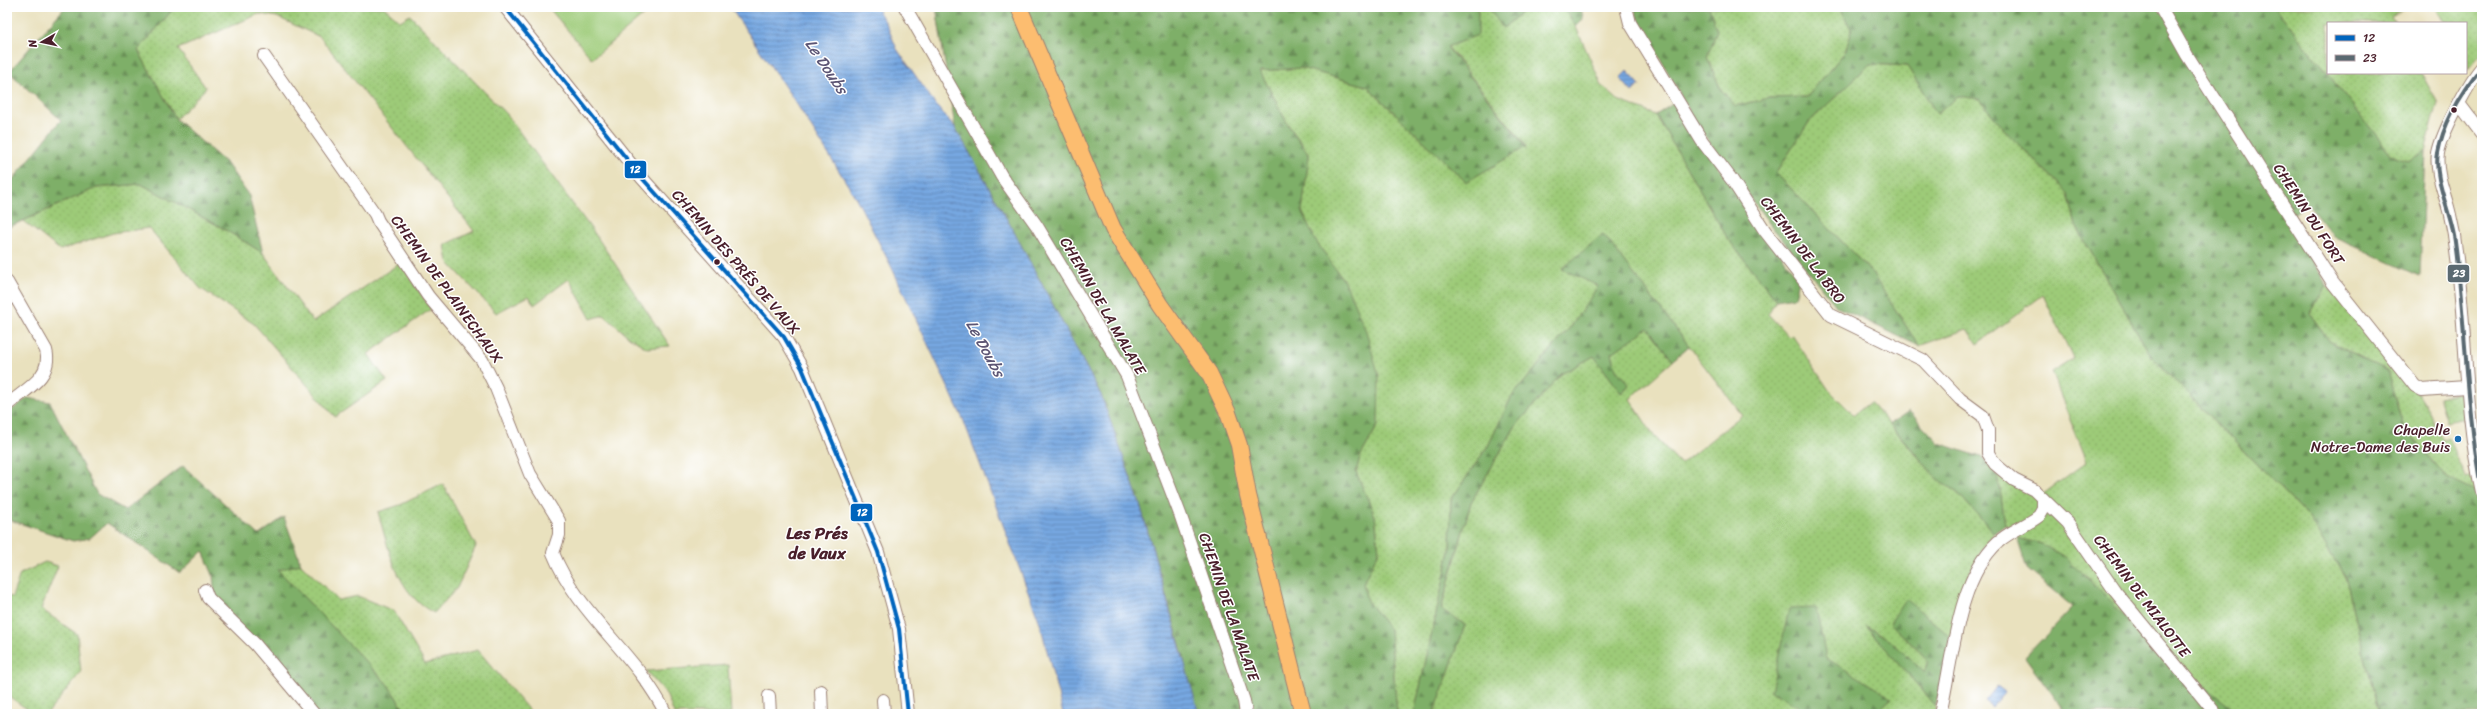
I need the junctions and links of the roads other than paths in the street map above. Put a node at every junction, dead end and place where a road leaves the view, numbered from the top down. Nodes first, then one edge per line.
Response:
1 (506, 7) edge
2 (905, 7) edge
3 (1019, 7) edge
4 (1626, 7) edge
5 (2164, 15) edge
6 (264, 56) dead end
7 (2482, 67) edge
8 (2460, 105) junction
9 (2482, 134) edge
10 (7, 282) edge
11 (2466, 387) junction
12 (7, 405) edge
13 (2482, 492) edge
14 (2043, 499) junction
15 (205, 590) dead end
16 (821, 691) dead end
17 (769, 696) dead end
18 (883, 700) dead end
19 (314, 714) edge
20 (666, 714) edge
21 (770, 714) edge
22 (822, 714) edge
23 (884, 714) edge
24 (908, 714) edge
25 (1246, 714) edge
26 (1303, 714) edge
27 (1940, 714) edge
28 (2216, 714) edge

1 - 24 street, CHEMIN DES PRÉS DE VAUX
2 - 25 street, CHEMIN DE LA MALATE
3 - 26 main road
4 - 14 street, CHEMIN DE LA BRO
5 - 11 street, CHEMIN DU FORT
6 - 20 street, CHEMIN DE PLAINECHAUX
7 - 8 street
8 - 9 street
8 - 11 street
10 - 12 street
11 - 13 street
14 - 27 street
14 - 28 street, CHEMIN DE MIALOTTE
15 - 19 street
16 - 22 street
17 - 21 street
18 - 23 street

